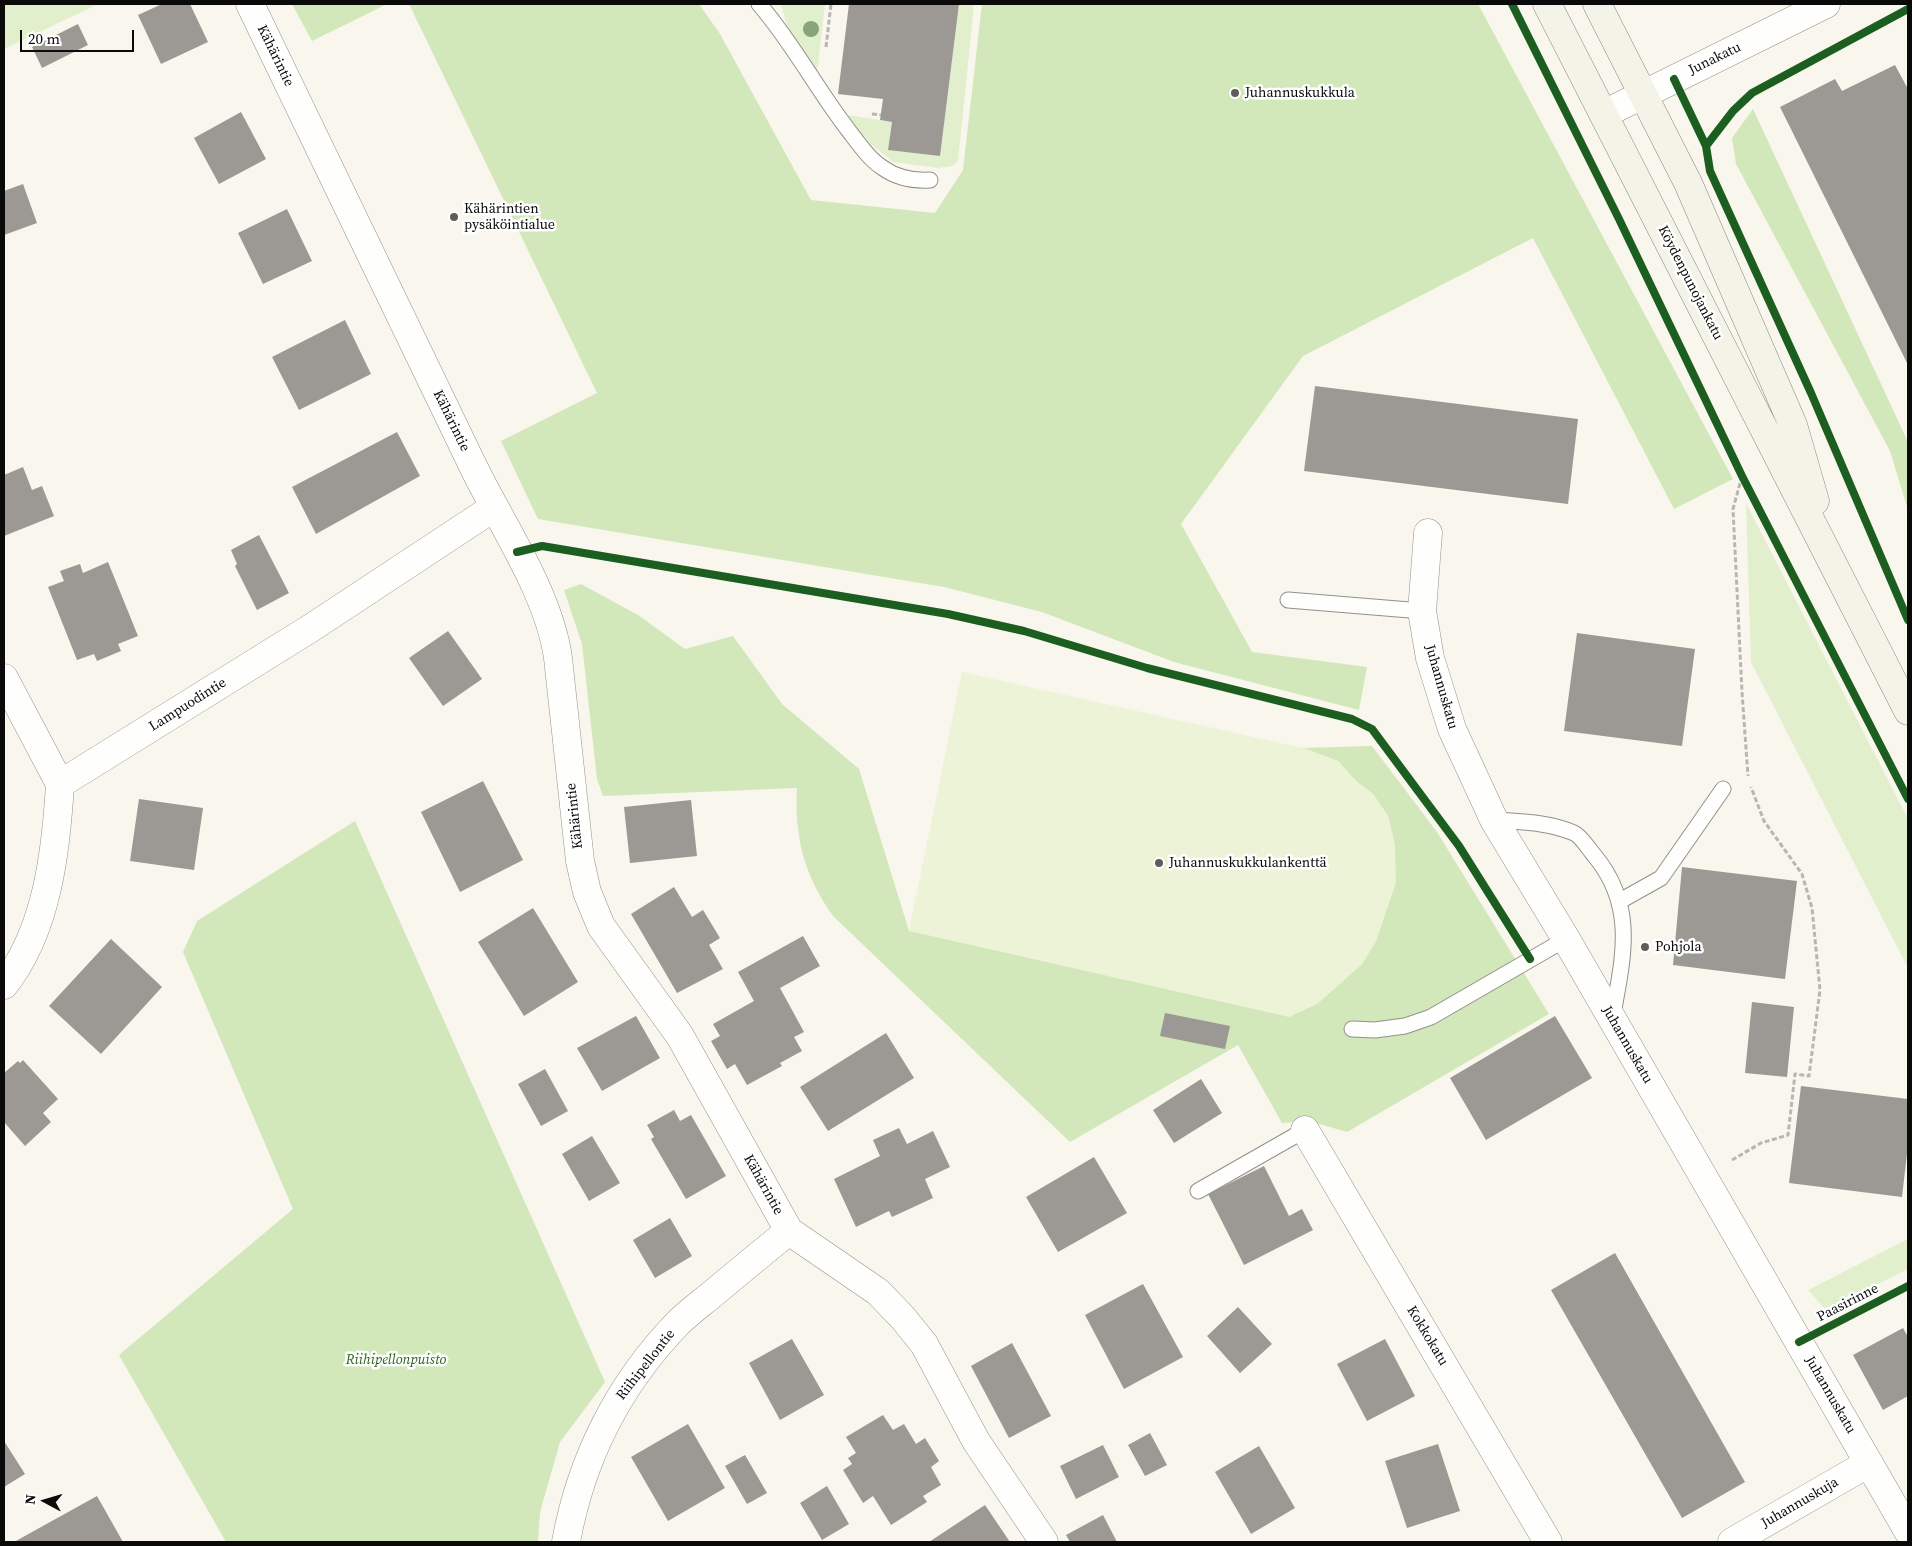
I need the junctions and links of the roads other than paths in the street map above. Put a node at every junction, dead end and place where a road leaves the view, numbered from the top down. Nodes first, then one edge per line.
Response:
1 (250, 4) edge
2 (759, 4) edge
3 (1547, 4) edge
4 (1596, 4) edge
5 (1826, 4) edge
6 (1644, 94) junction
7 (1604, 114) junction
8 (930, 180) dead end
9 (494, 508) junction
10 (1428, 533) dead end
11 (1832, 563) junction
12 (1288, 600) dead end
13 (1422, 611) junction
14 (4, 678) edge
15 (1908, 711) edge
16 (60, 784) junction
17 (1722, 789) dead end
18 (1494, 820) junction
19 (1620, 900) junction
20 (1566, 939) junction
21 (4, 985) edge
22 (1612, 1020) junction
23 (1352, 1029) dead end
24 (1305, 1130) joint
25 (1198, 1191) dead end
26 (789, 1231) junction
27 (1869, 1463) junction
28 (1908, 1531) edge
29 (566, 1542) edge
30 (1044, 1542) edge
31 (1548, 1542) edge
32 (1732, 1542) edge

1 - 9 street, Kähärintie
2 - 8 lane
3 - 7 main road, Köydenpunojankatu
4 - 6 main road, Köydenpunojankatu
5 - 6 street, Junakatu
6 - 7 street, Junakatu
6 - 11 main road, Köydenpunojankatu
7 - 11 main road, Köydenpunojankatu
9 - 16 street, Lampuodintie
9 - 26 street, Kähärintie
10 - 13 street, Juhannuskatu
11 - 15 main road, Köydenpunojankatu
12 - 13 lane
13 - 18 street, Juhannuskatu
14 - 16 street
16 - 21 street
17 - 19 lane
18 - 19 lane
18 - 20 street, Juhannuskatu
19 - 22 lane
20 - 22 street, Juhannuskatu
20 - 23 lane
22 - 27 street, Juhannuskatu
24 - 25 lane
24 - 31 street, Kokkokatu
26 - 29 street, Riihipellontie
26 - 30 street, Kähärintie
27 - 28 street, Juhannuskatu
27 - 32 street, Juhannuskuja

